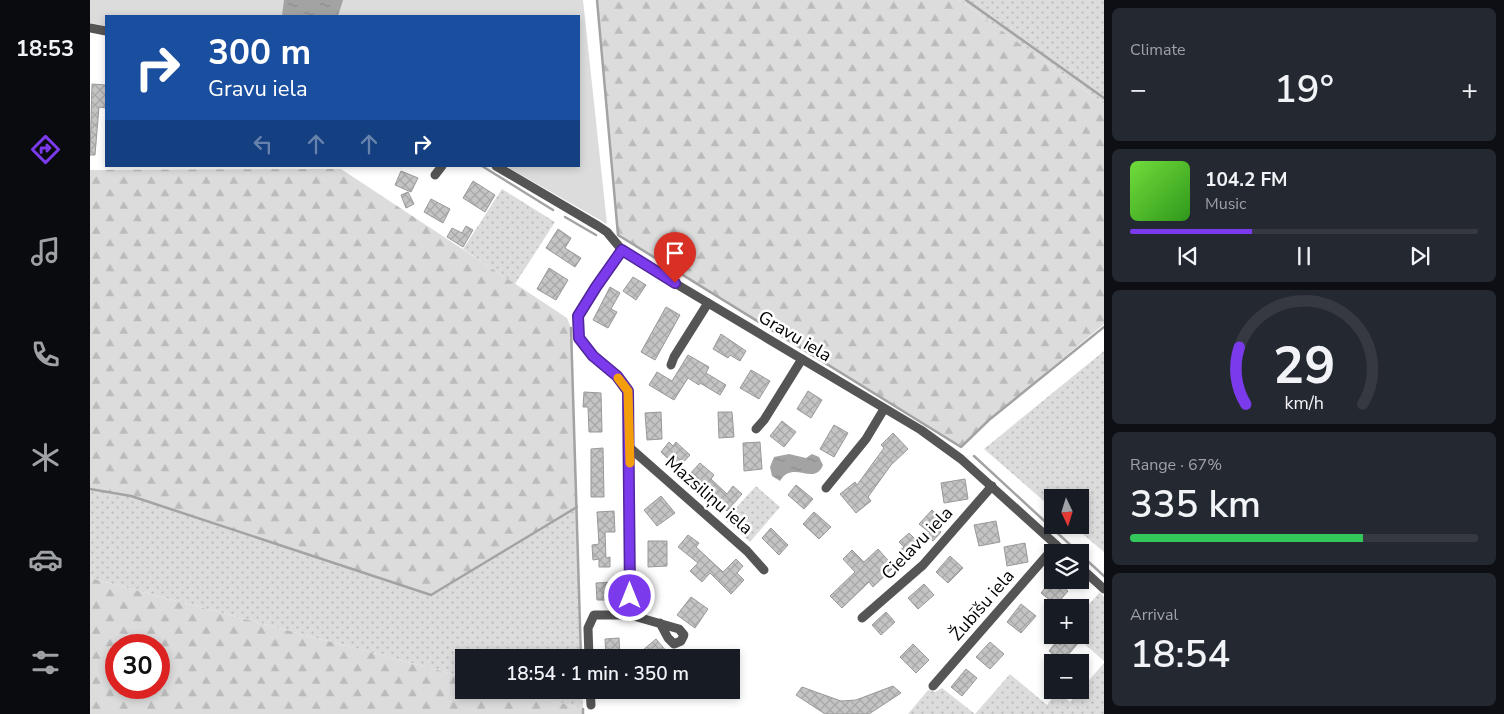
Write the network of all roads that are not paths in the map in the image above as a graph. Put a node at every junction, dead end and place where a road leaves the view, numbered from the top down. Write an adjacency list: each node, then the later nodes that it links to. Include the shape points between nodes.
1 (90, 28): 2 (street)
2 (105, 30)
3 (441, 167): 5 (street)
4 (498, 167): 6 (street, Gravu iela, via 607,232)
5 (435, 175)
6 (622, 250): 7 (street, Gravu iela); 12 (street, via 578,316 579,338 628,391)
7 (708, 303): 8 (street, Gravu iela); 9 (street)
8 (802, 359): 10 (street, Gravu iela); 11 (street)
9 (671, 365)
10 (884, 408): 13 (street, Gravu iela, via 962,458); 14 (street, via 866,439)
11 (756, 429)
12 (629, 447): 17 (street, Mazsiliņu iela, via 747,551); 20 (street)
13 (992, 486): 15 (street, Gravu iela); 21 (street, Cielavu iela, via 923,565)
14 (826, 488)
15 (1055, 544)
16 (1044, 559): 24 (street, Žubīšu iela)
17 (764, 570)
18 (1089, 575): 19 (street)
19 (1104, 589)
20 (630, 615): 22 (street); 23 (street, via 594,615 588,628)
21 (862, 618)
22 (660, 623)
23 (589, 649)
24 (933, 686)
25 (591, 699): 26 (street)
26 (591, 705)

